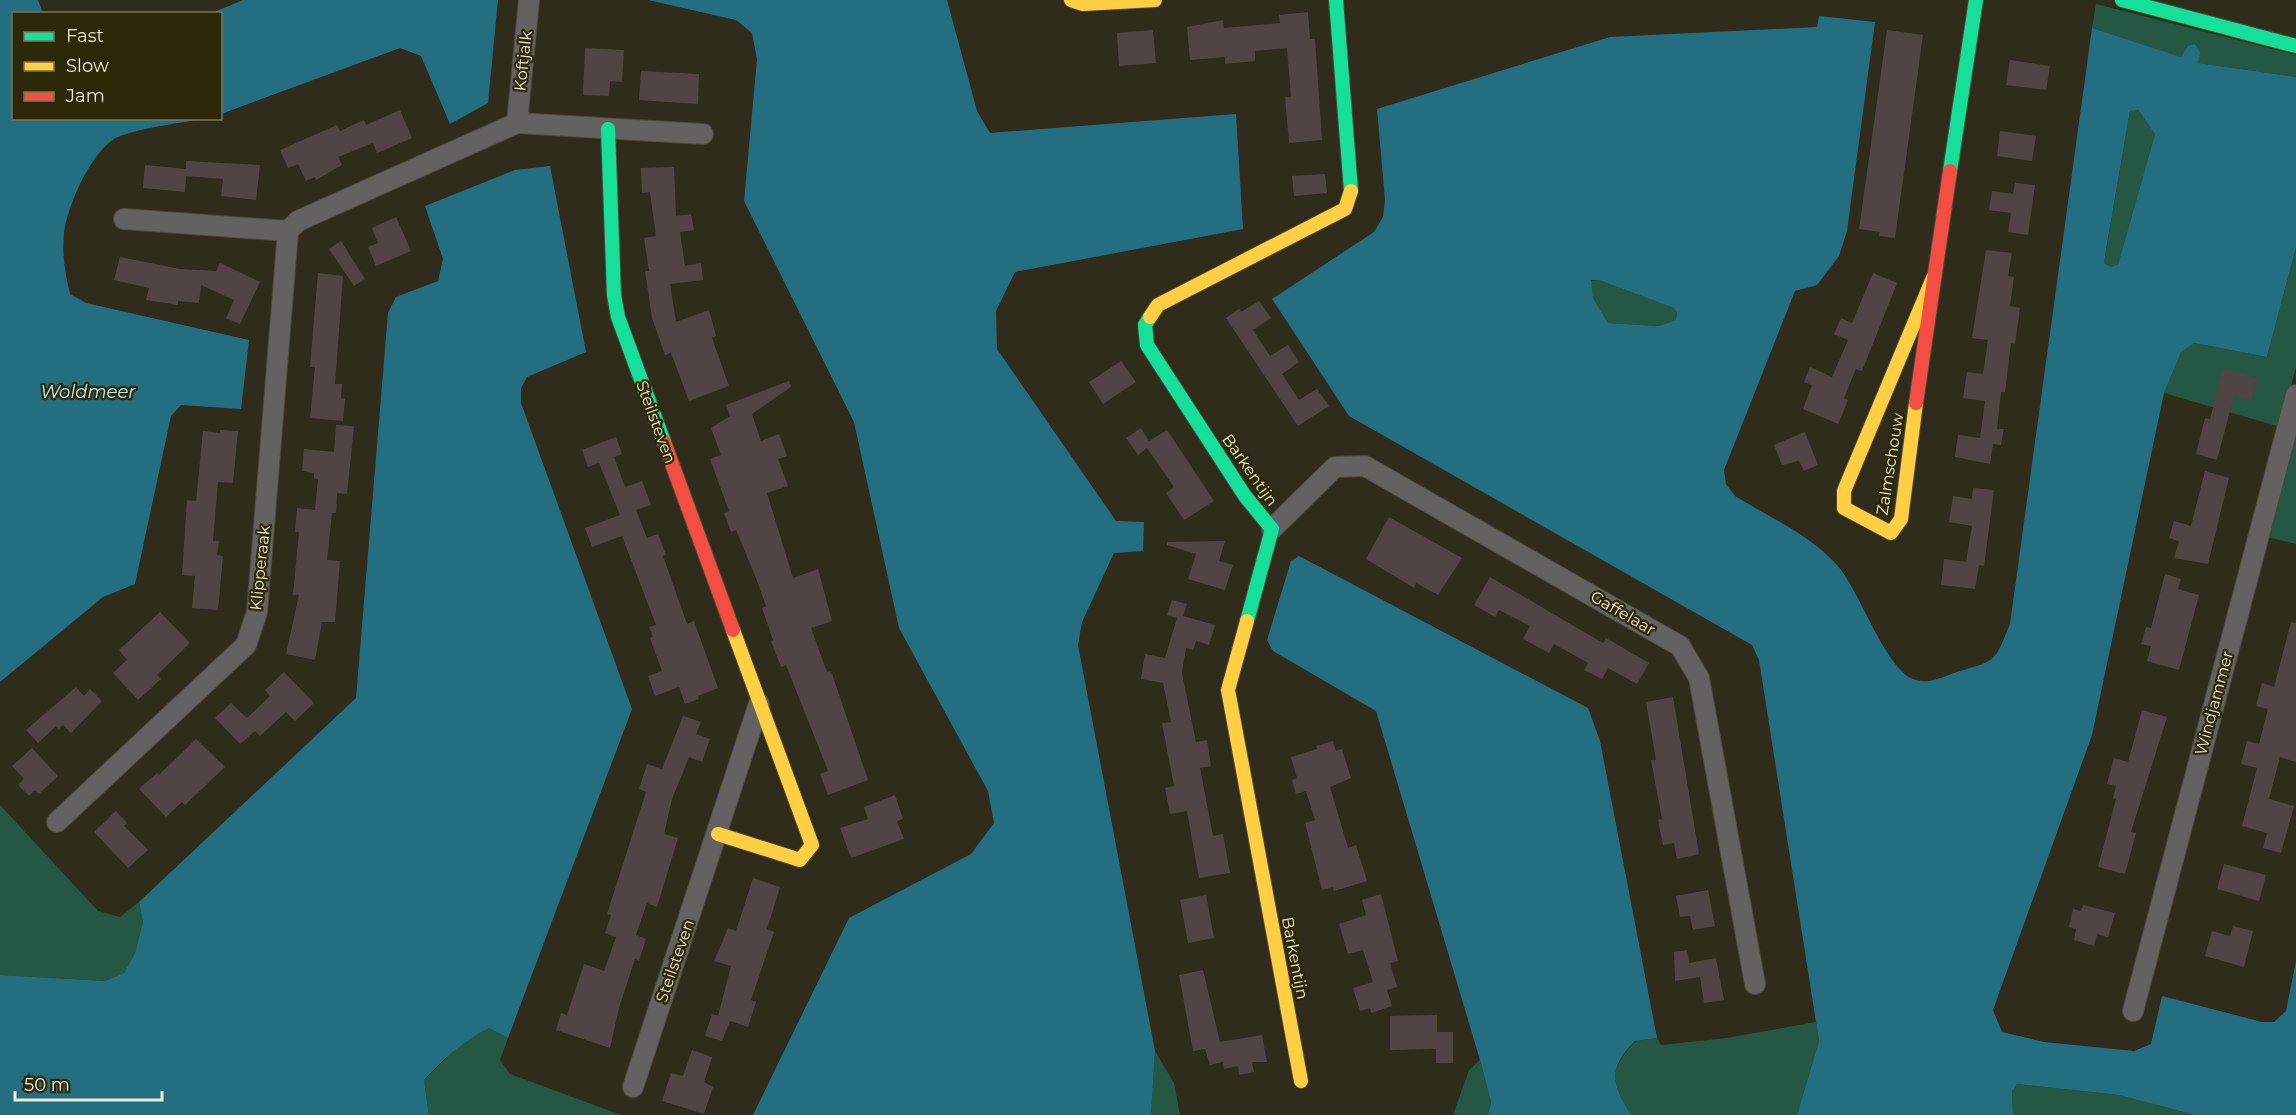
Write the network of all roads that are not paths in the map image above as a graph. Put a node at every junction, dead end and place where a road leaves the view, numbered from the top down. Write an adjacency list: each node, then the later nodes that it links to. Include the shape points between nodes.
1 (529, 0): 8 (street, Koftjalk)
2 (1155, 0): 6 (street)
3 (1336, 0): 15 (street, Barkentijn, via 1351,192 1345,209 1158,305 1145,326 1147,345 1245,496)
4 (1976, 0): 13 (street, Zalmschouw)
5 (2122, 0): 7 (street)
6 (1079, 1)
7 (2296, 46)
8 (517, 123): 9 (street); 12 (street, via 298,221)
9 (608, 129): 10 (street); 16 (street, Steilsteven, via 618,317)
10 (703, 134)
11 (124, 219): 12 (street)
12 (288, 231): 17 (street, Klipperaak, via 257,612 246,645)
13 (1933, 278): 13 (street, Zalmschouw, via 1902,519 1891,533 1844,508 1844,491)
14 (2296, 395): 20 (street, Windjammer)
15 (1272, 529): 19 (street, Gaffelaar, via 1335,466 1365,465 1680,646 1699,678); 21 (street, Barkentijn, via 1228,690)
16 (759, 704): 18 (street, Steilsteven); 18 (street, Steilsteven, via 812,845 800,860)
17 (57, 822)
18 (718, 834): 22 (street, Steilsteven)
19 (1755, 984)
20 (2133, 1011)
21 (1301, 1081)
22 (633, 1087)

